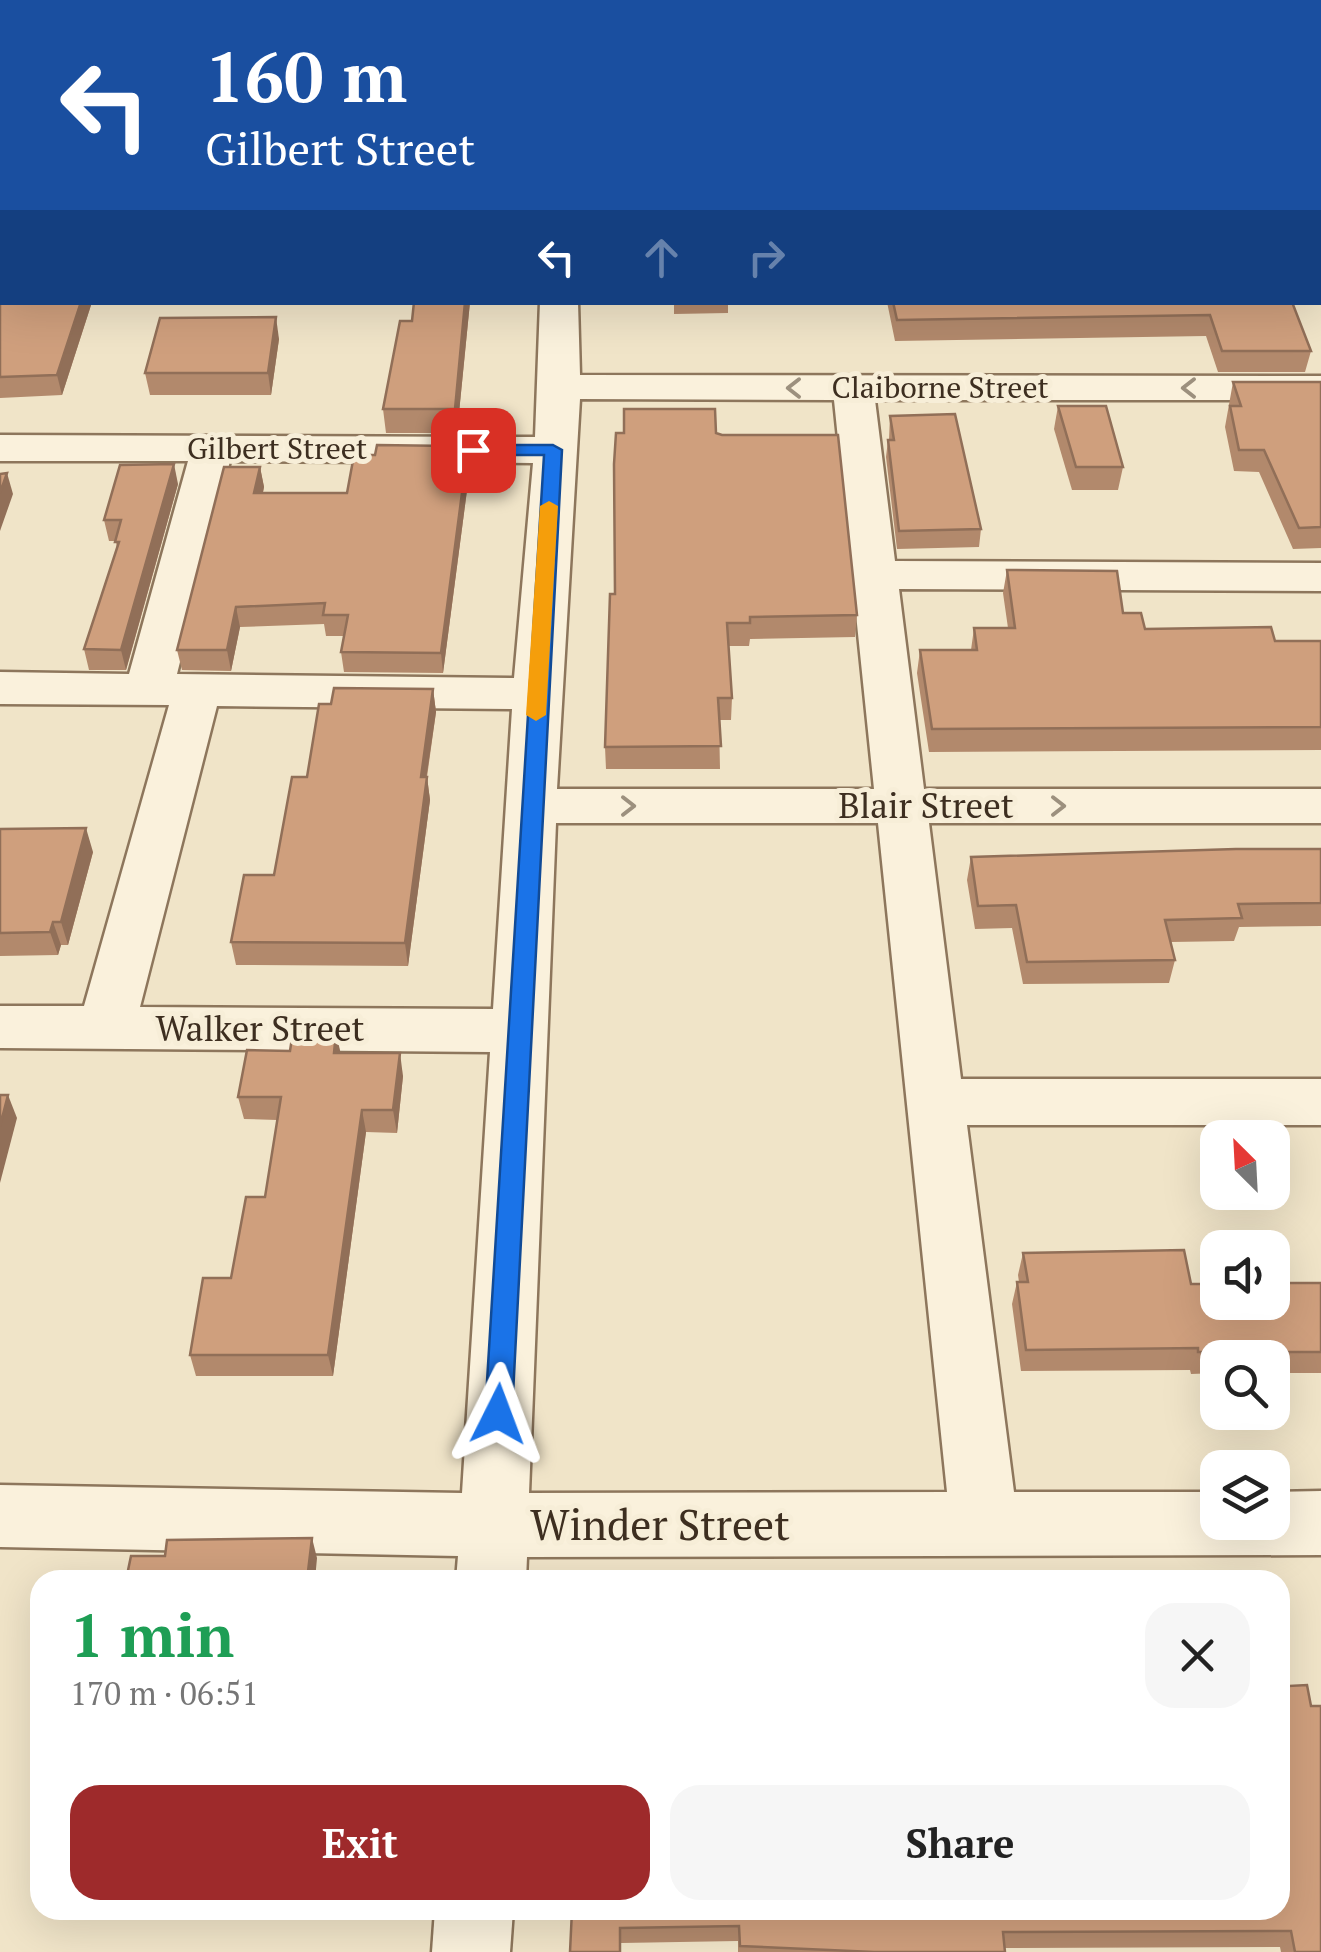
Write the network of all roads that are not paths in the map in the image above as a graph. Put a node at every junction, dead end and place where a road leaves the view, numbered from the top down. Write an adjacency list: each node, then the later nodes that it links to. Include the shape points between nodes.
1 (559, 305): 2 (street)
2 (560, 387): 3 (street, Claiborne Street, one-way to 2); 7 (street)
3 (854, 388): 4 (street, Claiborne Street, one-way to 3); 8 (street)
4 (1321, 388)
5 (0, 448): 6 (street, Gilbert Street)
6 (212, 449): 7 (street, Gilbert Street); 11 (street)
7 (553, 450): 12 (street)
8 (875, 574): 9 (street); 14 (street)
9 (1321, 577)
10 (0, 688): 11 (street)
11 (173, 690): 12 (street); 17 (street)
12 (537, 694): 13 (street)
13 (531, 806): 14 (street, Blair Street, one-way to 14); 18 (street)
14 (902, 806): 15 (street, Blair Street, one-way to 15); 19 (street)
15 (1321, 806)
16 (0, 1028): 17 (street, Walker Street)
17 (106, 1028): 18 (street, Walker Street)
18 (519, 1030): 24 (street)
19 (936, 1102): 20 (street); 23 (street)
20 (1321, 1102)
21 (0, 1516): 24 (street, Winder Street)
22 (1321, 1523): 23 (street, Winder Street)
23 (984, 1524): 24 (street, Winder Street)
24 (492, 1553)
25 (474, 1920): 26 (street)
26 (472, 1952)

